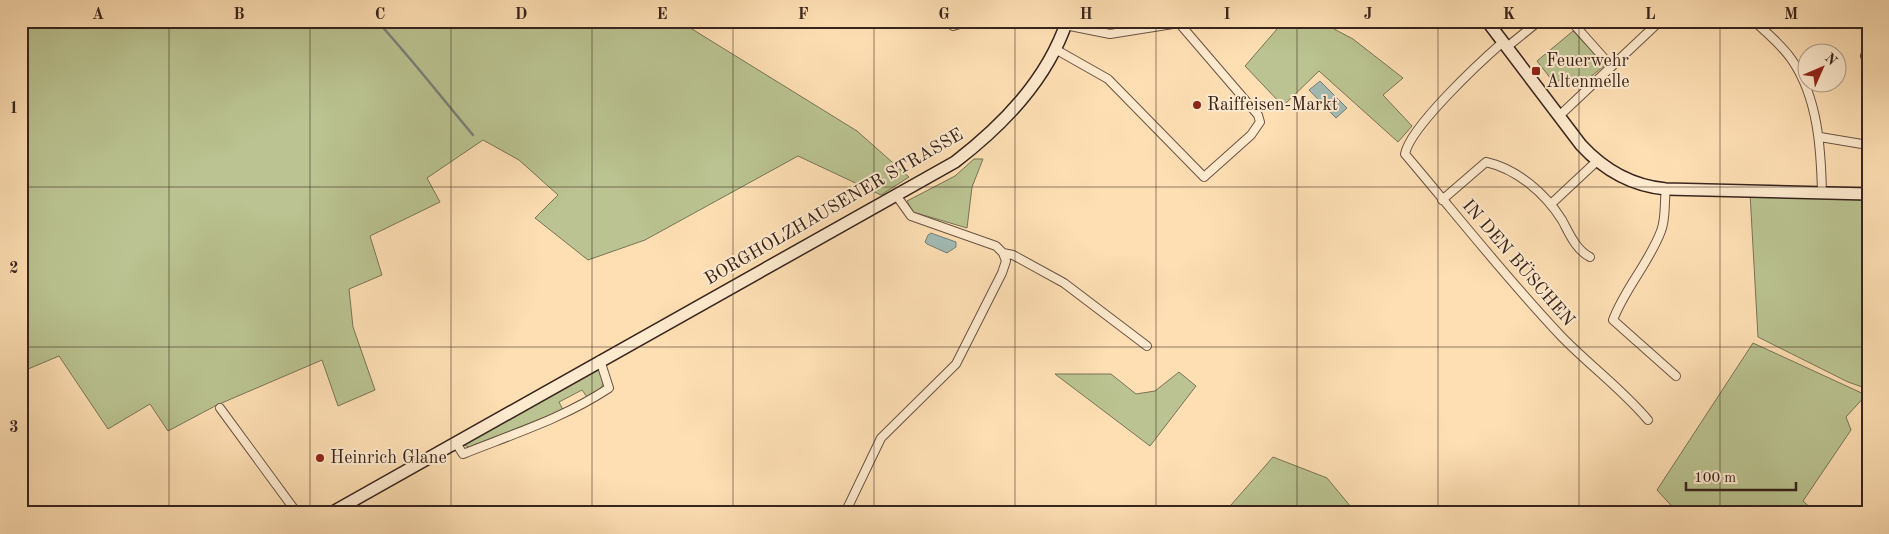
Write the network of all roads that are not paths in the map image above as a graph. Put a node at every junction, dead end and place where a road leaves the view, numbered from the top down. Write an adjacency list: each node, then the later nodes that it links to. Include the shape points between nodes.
1 (946, 21): 2 (street, via 953,26)
2 (971, 21)
3 (1045, 21): 9 (street)
4 (1487, 21): 10 (main road)
5 (1539, 21): 10 (street)
6 (1571, 21): 14 (street)
7 (1660, 21): 14 (street)
8 (1754, 21): 16 (street, via 1784,50 1798,70)
9 (1066, 23): 12 (main road, BORGHOLZHAUSENER STRASSE); 12 (street, via 1110,34 1179,23 1258,115 1260,122 1204,177 1108,79)
10 (1505, 45): 15 (main road); 23 (street, via 1462,82 1407,144 1405,154)
11 (1868, 48): 13 (street, via 1865,56)
12 (1055, 49): 21 (main road, BORGHOLZHAUSENER STRASSE, via 1020,104 992,133 955,162)
13 (1868, 63)
14 (1611, 66): 15 (street)
15 (1559, 116): 18 (main road)
16 (1820, 137): 17 (street); 20 (street)
17 (1868, 145)
18 (1597, 161): 19 (main road, via 1624,179 1650,188); 24 (street)
19 (1666, 189): 20 (main road); 29 (street, via 1662,230 1621,300 1613,320)
20 (1822, 193): 22 (main road)
21 (896, 194): 25 (street, via 911,216 989,242); 28 (main road, BORGHOLZHAUSENER STRASSE)
22 (1868, 194)
23 (1442, 200): 24 (street, IN DEN BÜSCHEN, via 1486,162 1518,176); 31 (street, IN DEN BÜSCHEN, via 1561,336)
24 (1551, 204): 26 (street, IN DEN BÜSCHEN, via 1575,243)
25 (1004, 253): 27 (street, via 1064,283); 35 (street, via 1006,261 1002,273 965,350 956,364 881,438)
26 (1590, 257)
27 (1147, 346)
28 (600, 360): 32 (main road, BORGHOLZHAUSENER STRASSE); 32 (street, via 609,388 596,397 560,416 463,454)
29 (1676, 376)
30 (220, 408): 33 (street)
31 (1648, 420)
32 (456, 442): 34 (main road, BORGHOLZHAUSENER STRASSE)
33 (297, 513)
34 (331, 513)
35 (845, 513)

